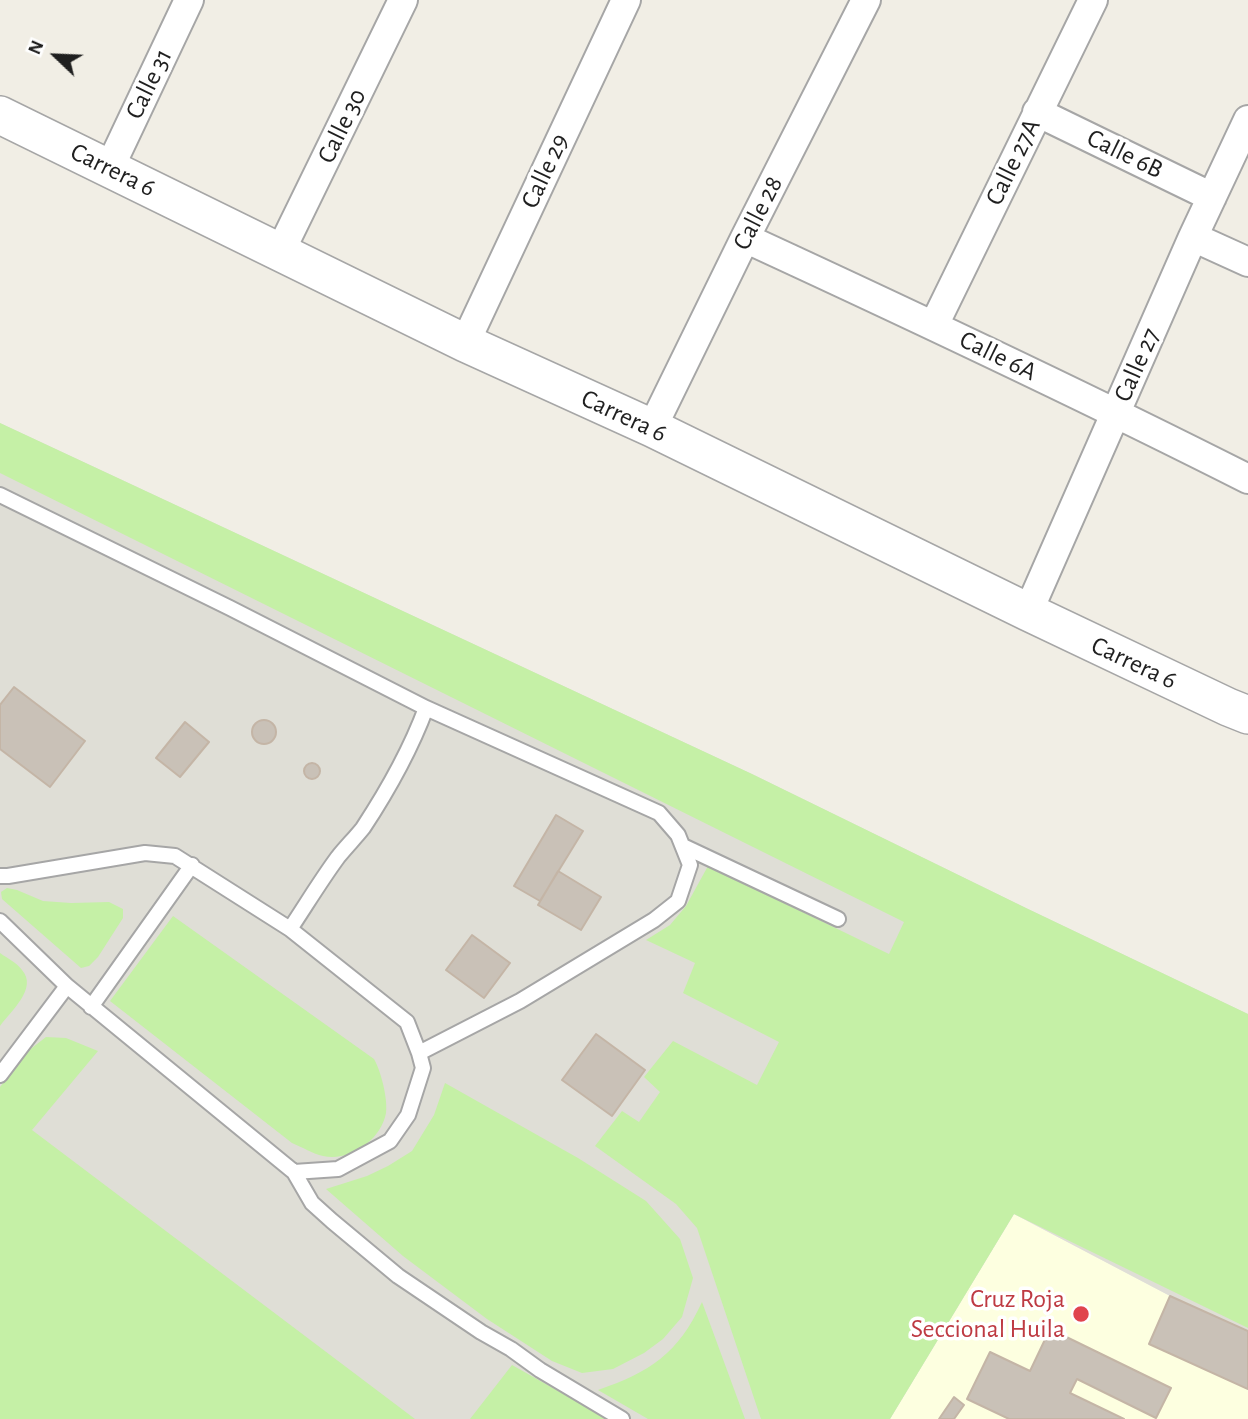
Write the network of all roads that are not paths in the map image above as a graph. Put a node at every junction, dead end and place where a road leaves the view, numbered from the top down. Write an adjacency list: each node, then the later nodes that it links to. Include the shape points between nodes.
1 (189, 0): 9 (street, Calle 31)
2 (403, 0): 13 (street, Calle 30)
3 (626, 0): 16 (street, Calle 29)
4 (866, 0): 12 (street, Calle 28)
5 (1093, 0): 6 (street, Calle 27A)
6 (1037, 112): 10 (street, Calle 6B); 15 (street, Calle 27A)
7 (0, 115): 9 (street, Carrera 6)
8 (1248, 120): 10 (street, Calle 27)
9 (109, 169): 13 (street, Carrera 6)
10 (1212, 197): 11 (street, Calle 27)
11 (1193, 237): 14 (street); 17 (street, Calle 27)
12 (745, 238): 15 (street, Calle 6A); 18 (street, Calle 28)
13 (280, 252): 16 (street, Carrera 6)
14 (1248, 262)
15 (934, 325): 17 (street, Calle 6A)
16 (465, 343): 18 (street, Carrera 6)
17 (1116, 412): 19 (street, Calle 6A); 21 (street, Calle 27)
18 (652, 428): 21 (street, Carrera 6)
19 (1248, 479)
20 (0, 495): 22 (lane)
21 (1028, 612): 23 (street, Carrera 6)
22 (426, 708): 24 (lane, via 659,813); 29 (lane, via 386,792)
23 (1248, 715)
24 (683, 846): 27 (lane); 32 (lane, via 690,865 678,901 654,920 520,1001)
25 (192, 865): 26 (lane, via 175,856 145,853); 29 (lane); 31 (lane)
26 (0, 876)
27 (838, 919)
28 (0, 921): 30 (lane)
29 (290, 929): 32 (lane, via 407,1022)
30 (67, 986): 31 (lane); 33 (lane)
31 (91, 1007): 34 (lane)
32 (419, 1053): 34 (lane, via 423,1068 408,1115 390,1141 338,1169)
33 (0, 1075)
34 (294, 1172): 35 (lane, via 313,1203 398,1276)
35 (622, 1419)

